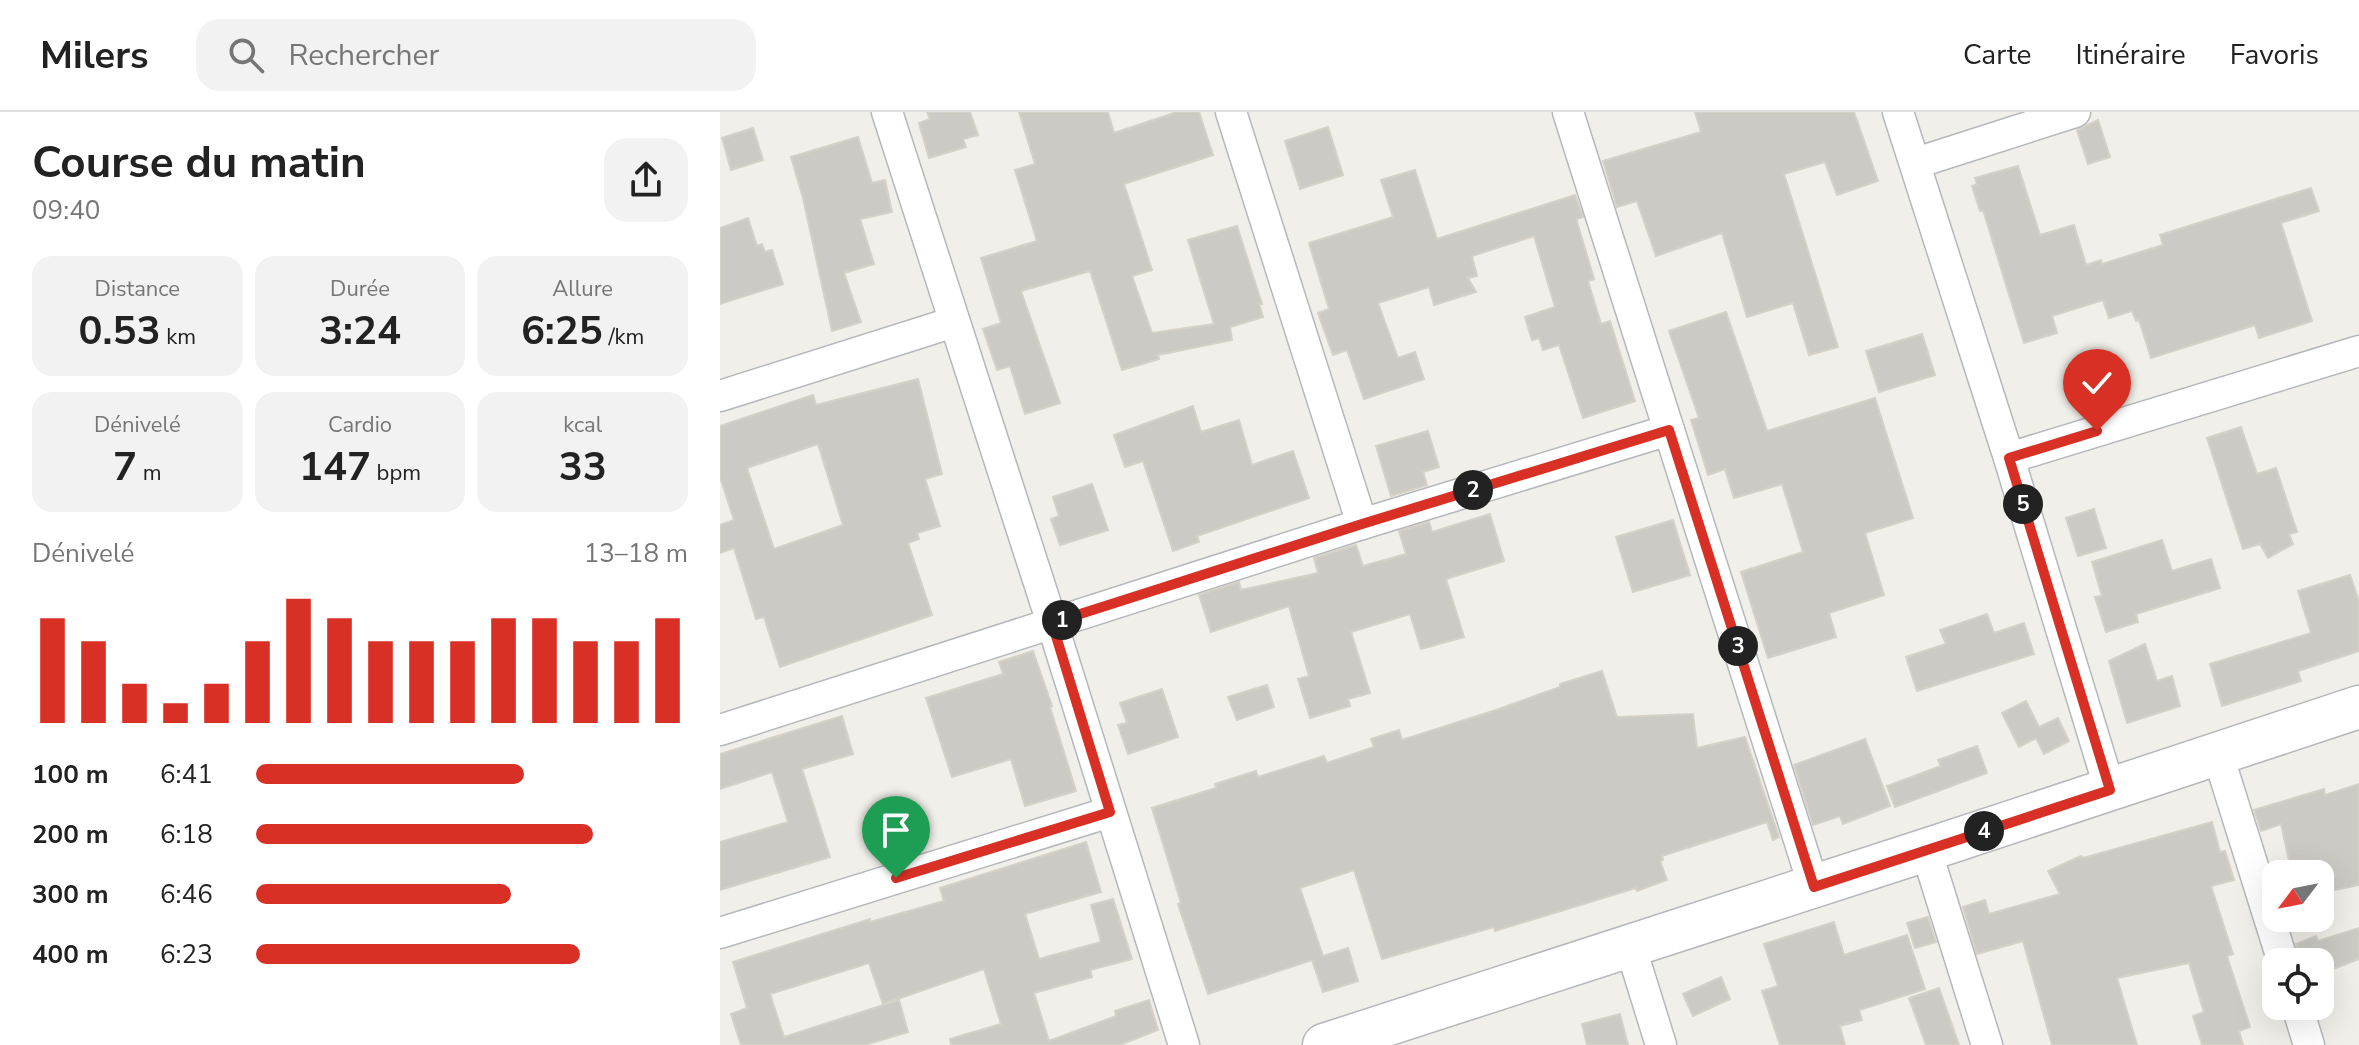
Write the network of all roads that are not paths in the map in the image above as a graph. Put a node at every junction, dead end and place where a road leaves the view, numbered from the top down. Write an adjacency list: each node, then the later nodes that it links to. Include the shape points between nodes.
1 (887, 112): 7 (street)
2 (1231, 112): 12 (street)
3 (1568, 112): 10 (street)
4 (1898, 112): 6 (street)
5 (2075, 112): 6 (street)
6 (1916, 163): 11 (street)
7 (954, 322): 9 (street); 13 (street)
8 (2359, 351): 11 (street)
9 (720, 396)
10 (1669, 430): 12 (street); 20 (street)
11 (2009, 458): 17 (street)
12 (1362, 524): 13 (street)
13 (1052, 623): 15 (street); 18 (street)
14 (2359, 707): 16 (street)
15 (720, 730)
16 (2218, 755): 17 (street); 23 (street)
17 (2110, 790): 19 (street)
18 (1110, 812): 21 (street); 26 (street)
19 (1926, 850): 20 (street); 28 (street)
20 (1814, 887): 22 (street)
21 (720, 933)
22 (1630, 945): 25 (street); 27 (street)
23 (2279, 948)
24 (2301, 1020): 29 (street)
25 (1328, 1044)
26 (1184, 1045)
27 (1661, 1045)
28 (1987, 1045)
29 (2309, 1045)

